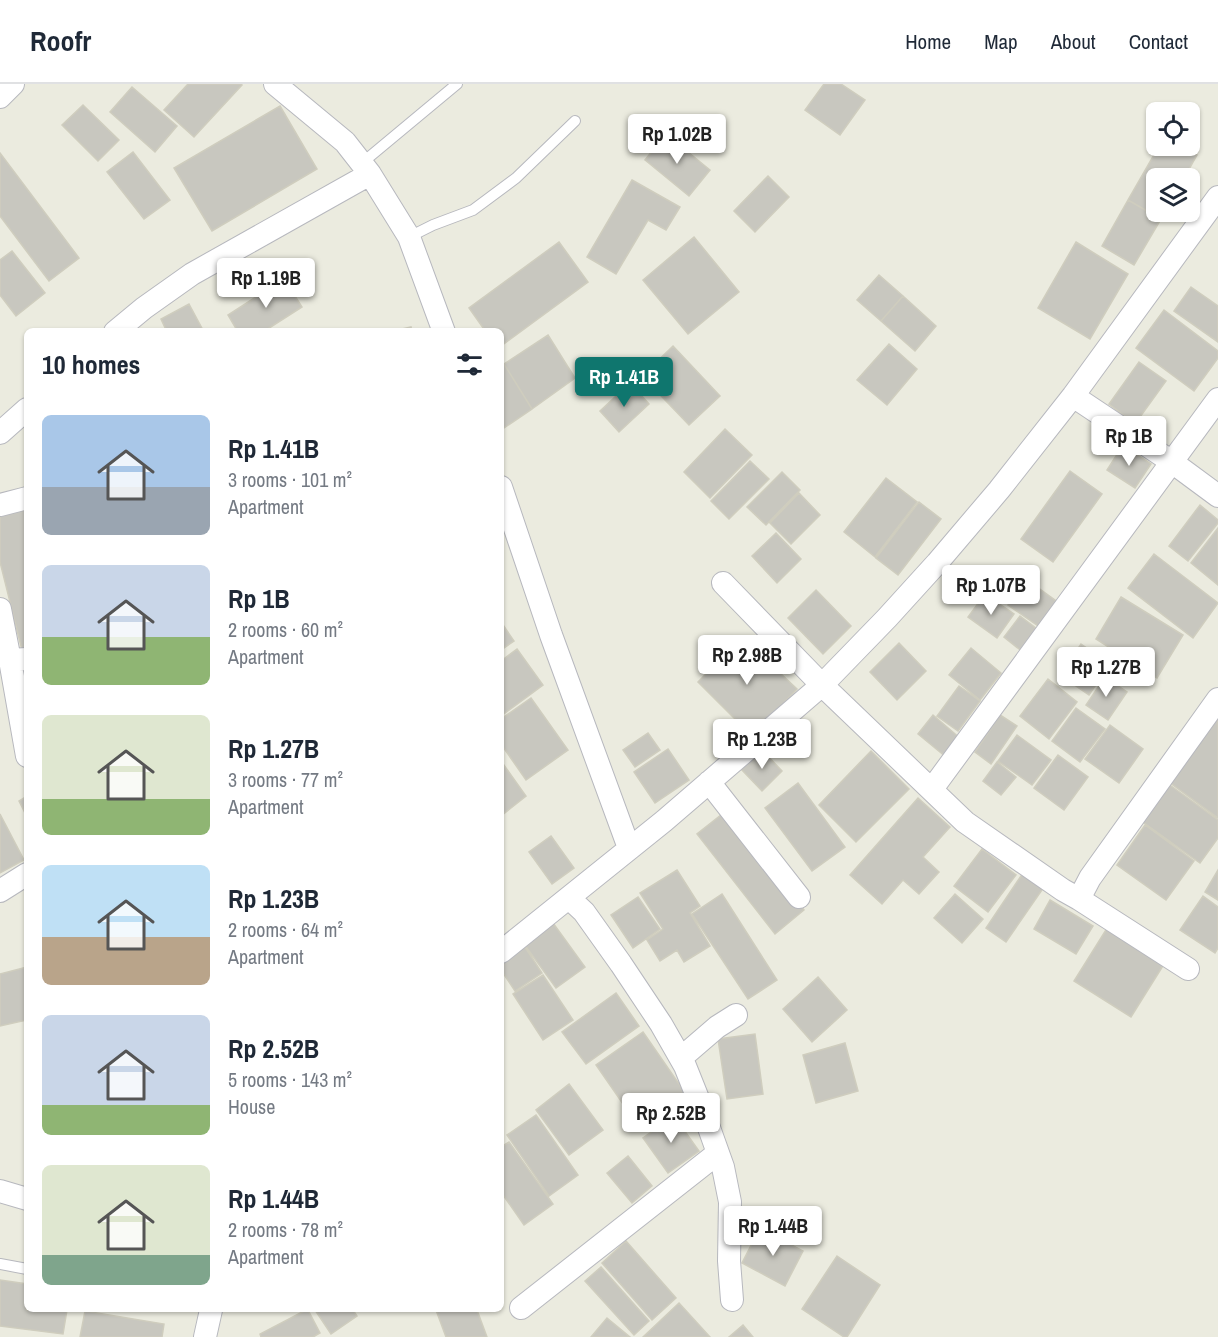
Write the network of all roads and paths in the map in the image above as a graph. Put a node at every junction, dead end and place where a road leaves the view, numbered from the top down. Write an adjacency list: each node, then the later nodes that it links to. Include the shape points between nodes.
1 (14, 84): 4 (street)
2 (275, 84): 6 (street, via 345,142)
3 (457, 84): 6 (lane)
4 (0, 97)
5 (575, 122): 8 (lane, via 516,178 473,210)
6 (366, 168): 8 (street); 9 (street, via 192,274)
7 (1218, 197): 11 (street)
8 (409, 237): 10 (street)
9 (120, 328)
10 (443, 328)
11 (1073, 396): 15 (street); 24 (street, via 938,563)
12 (1218, 399): 15 (street)
13 (24, 412): 14 (street)
14 (0, 433)
15 (1172, 462): 16 (street); 28 (street)
16 (1218, 496)
17 (24, 499): 19 (street)
18 (504, 504): 20 (street)
19 (0, 505)
20 (507, 520): 29 (street)
21 (723, 583): 24 (street)
22 (0, 609): 23 (street)
23 (18, 659): 26 (street)
24 (822, 685): 27 (street); 28 (street)
25 (1218, 699): 34 (street)
26 (24, 724)
27 (709, 782): 29 (street); 32 (street)
28 (932, 789): 34 (street, via 965,822)
29 (629, 848): 33 (street)
30 (24, 876): 31 (street)
31 (0, 891)
32 (799, 897)
33 (569, 898): 35 (street); 38 (street, via 584,912 621,964)
34 (1079, 899): 36 (street)
35 (504, 942)
36 (1188, 969)
37 (736, 1015): 38 (street)
38 (681, 1058): 39 (street)
39 (718, 1153): 44 (street, via 730,1202); 45 (street)
40 (0, 1191): 41 (street)
41 (24, 1198)
42 (0, 1264): 43 (lane)
43 (24, 1268)
44 (732, 1300)
45 (521, 1308)
46 (211, 1312): 47 (street)
47 (205, 1337)

